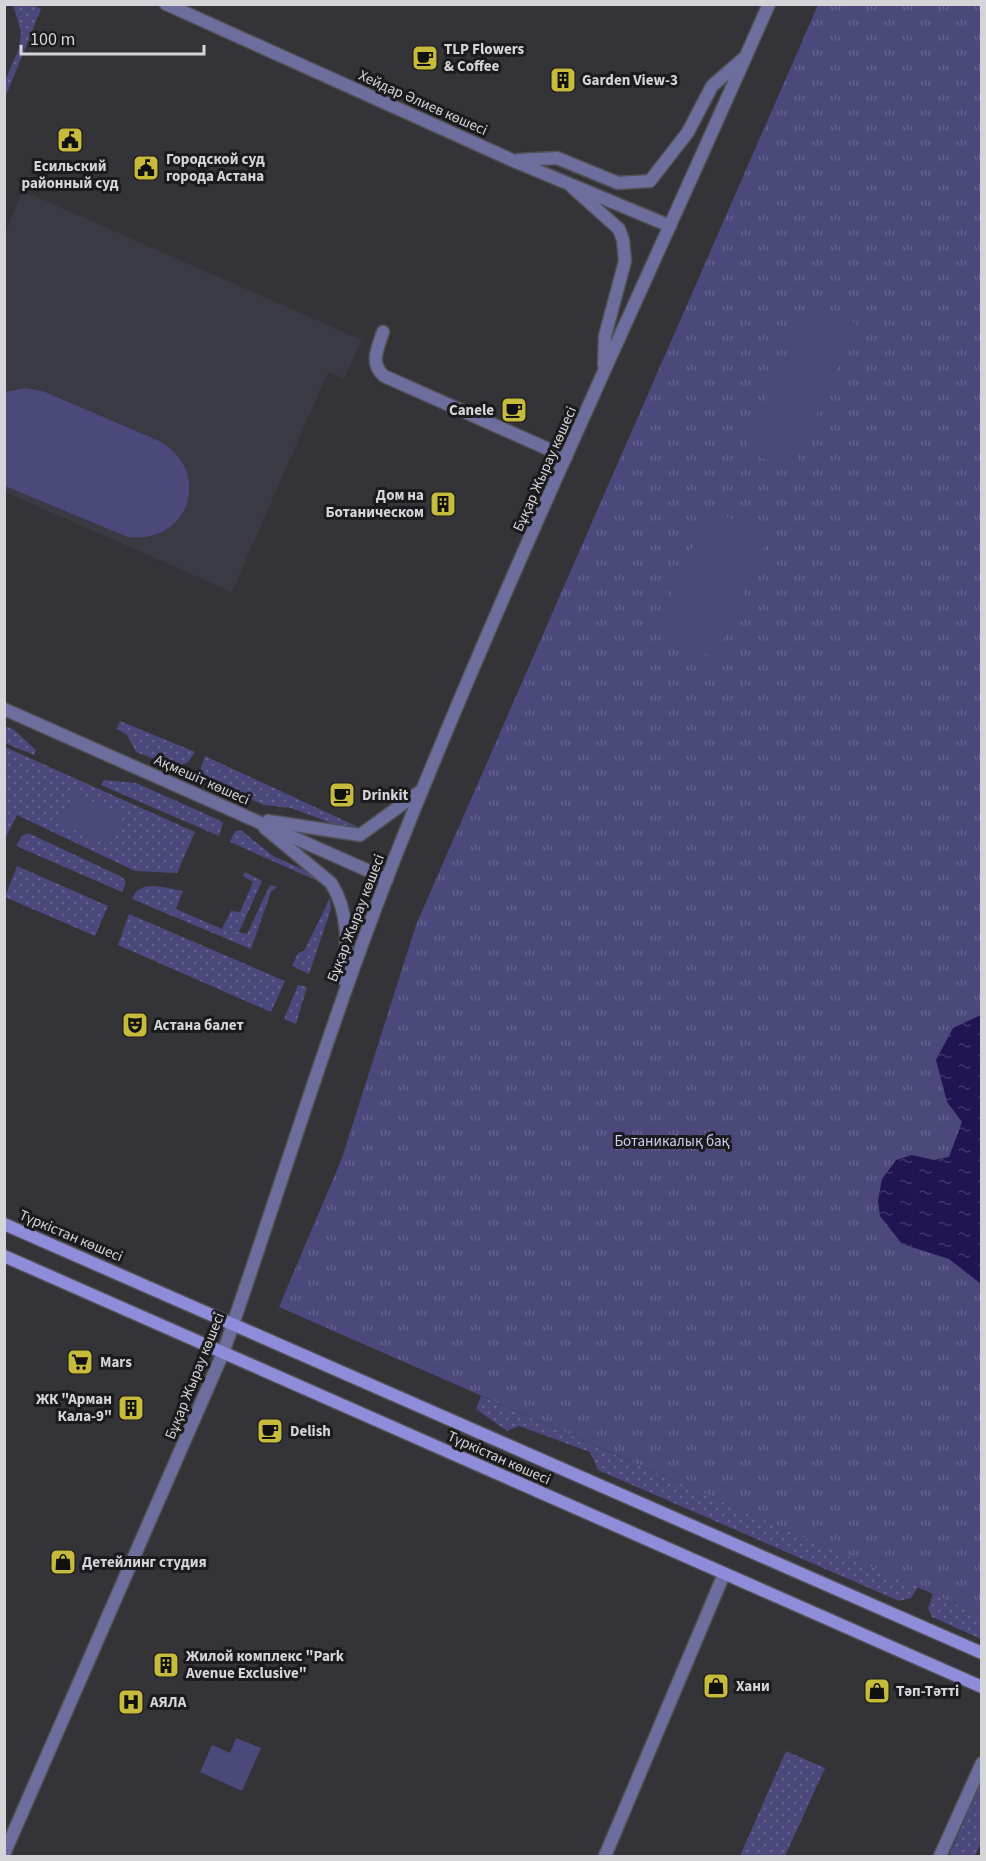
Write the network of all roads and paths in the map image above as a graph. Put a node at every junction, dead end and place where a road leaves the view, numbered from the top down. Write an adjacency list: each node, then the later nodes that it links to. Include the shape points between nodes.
1 (166, 4): 4 (street, Хейдар Әлиев көшесі)
2 (769, 4): 3 (street, Бұқар Жырау көшесі)
3 (745, 57): 4 (street, via 712,86 688,132 650,182 618,183 557,158); 6 (street, Бұқар Жырау көшесі)
4 (514, 160): 5 (street, Хейдар Әлиев көшесі)
5 (568, 183): 6 (street, Хейдар Әлиев көшесі); 8 (street, via 619,229 623,240 625,261 605,336)
6 (670, 226): 8 (street, Бұқар Жырау көшесі)
7 (383, 332): 9 (street, via 374,359 384,376)
8 (604, 372): 9 (street, Бұқар Жырау көшесі)
9 (566, 458): 11 (street, Бұқар Жырау көшесі)
10 (4, 709): 12 (street, Ақмешіт көшесі)
11 (422, 790): 12 (street, via 360,835); 13 (street, Бұқар Жырау көшесі)
12 (255, 820): 13 (street, Ақмешіт көшесі); 14 (street, via 337,892 348,940)
13 (387, 879): 14 (street, Бұқар Жырау көшесі)
14 (343, 995): 17 (street, Бұқар Жырау көшесі)
15 (4, 1224): 17 (main road, Түркістан көшесі)
16 (4, 1256): 18 (main road, Түркістан көшесі)
17 (233, 1324): 18 (street, Бұқар Жырау көшесі); 20 (main road, Түркістан көшесі)
18 (223, 1353): 19 (main road, Түркістан көшесі); 23 (street, Бұқар Жырау көшесі)
19 (723, 1574): 21 (main road, Түркістан көшесі); 24 (street)
20 (981, 1653)
21 (981, 1687)
22 (981, 1763): 25 (street)
23 (4, 1854)
24 (605, 1857)
25 (940, 1857)

